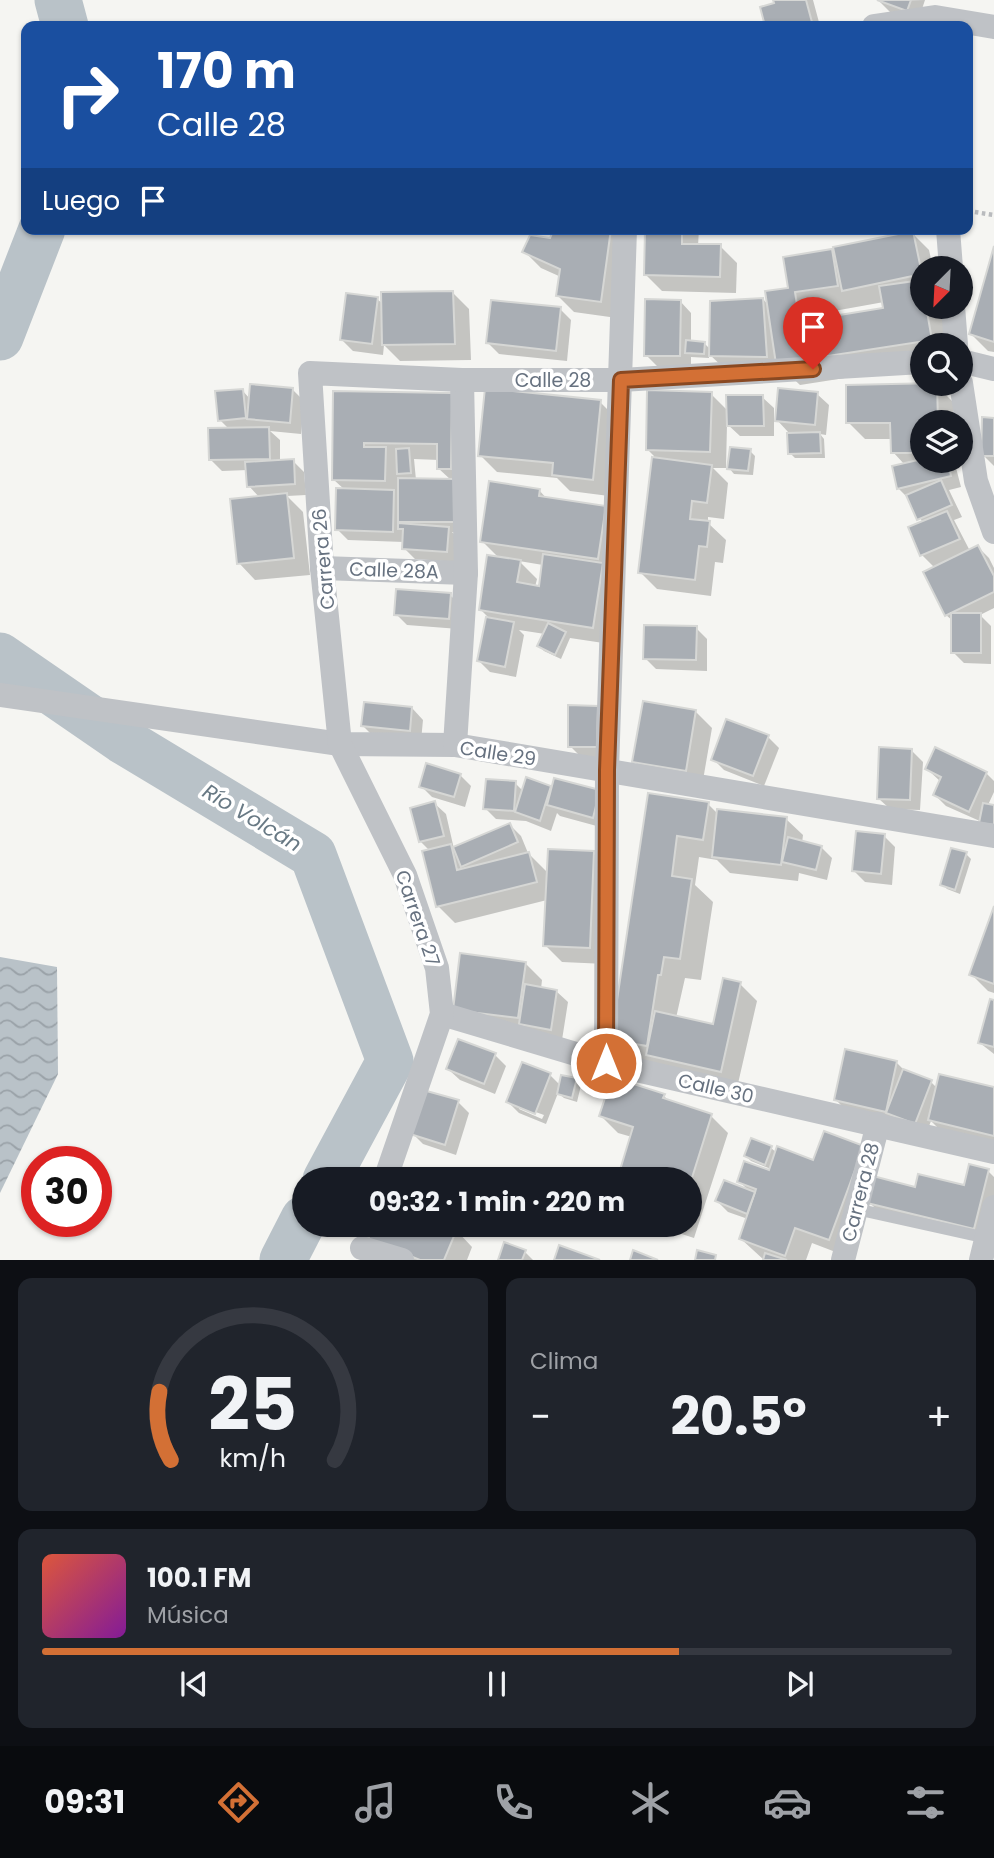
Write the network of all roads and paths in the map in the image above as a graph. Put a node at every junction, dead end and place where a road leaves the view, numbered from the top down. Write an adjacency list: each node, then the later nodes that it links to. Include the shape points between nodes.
1 (935, 14): 2 (street); 3 (street)
2 (899, 21)
3 (967, 21)
4 (973, 22): 5 (street)
5 (994, 27)
6 (973, 212): 7 (path)
7 (994, 215)
8 (625, 235): 16 (street)
9 (948, 235): 10 (street)
10 (950, 256)
11 (910, 363): 16 (street, Calle 28)
12 (973, 364): 13 (street)
13 (994, 369)
14 (310, 373): 15 (street, Calle 28); 19 (street, Carrera 26)
15 (462, 380): 16 (street, Calle 28); 20 (street)
16 (621, 380): 24 (street)
17 (963, 396): 18 (street, via 976,481)
18 (994, 532)
19 (322, 568): 20 (street, Calle 28A); 22 (street, Carrera 26)
20 (466, 573): 23 (street)
21 (4, 695): 22 (street, Calle 29)
22 (340, 744): 23 (street, Calle 29); 26 (street, Carrera 27, via 405,875 437,968)
23 (455, 745): 24 (street, Calle 29)
24 (607, 770): 25 (street, Calle 29); 27 (street)
25 (994, 836)
26 (442, 1014): 27 (street, Calle 30); 30 (street, Carrera 27)
27 (606, 1063): 28 (street, Calle 30)
28 (878, 1124): 29 (street, Calle 30); 32 (street, Carrera 28)
29 (994, 1152)
30 (389, 1167)
31 (994, 1208): 34 (street)
32 (856, 1209): 34 (lane); 36 (street, Carrera 28)
33 (363, 1244): 35 (street)
34 (984, 1249)
35 (402, 1259)
36 (843, 1259)

